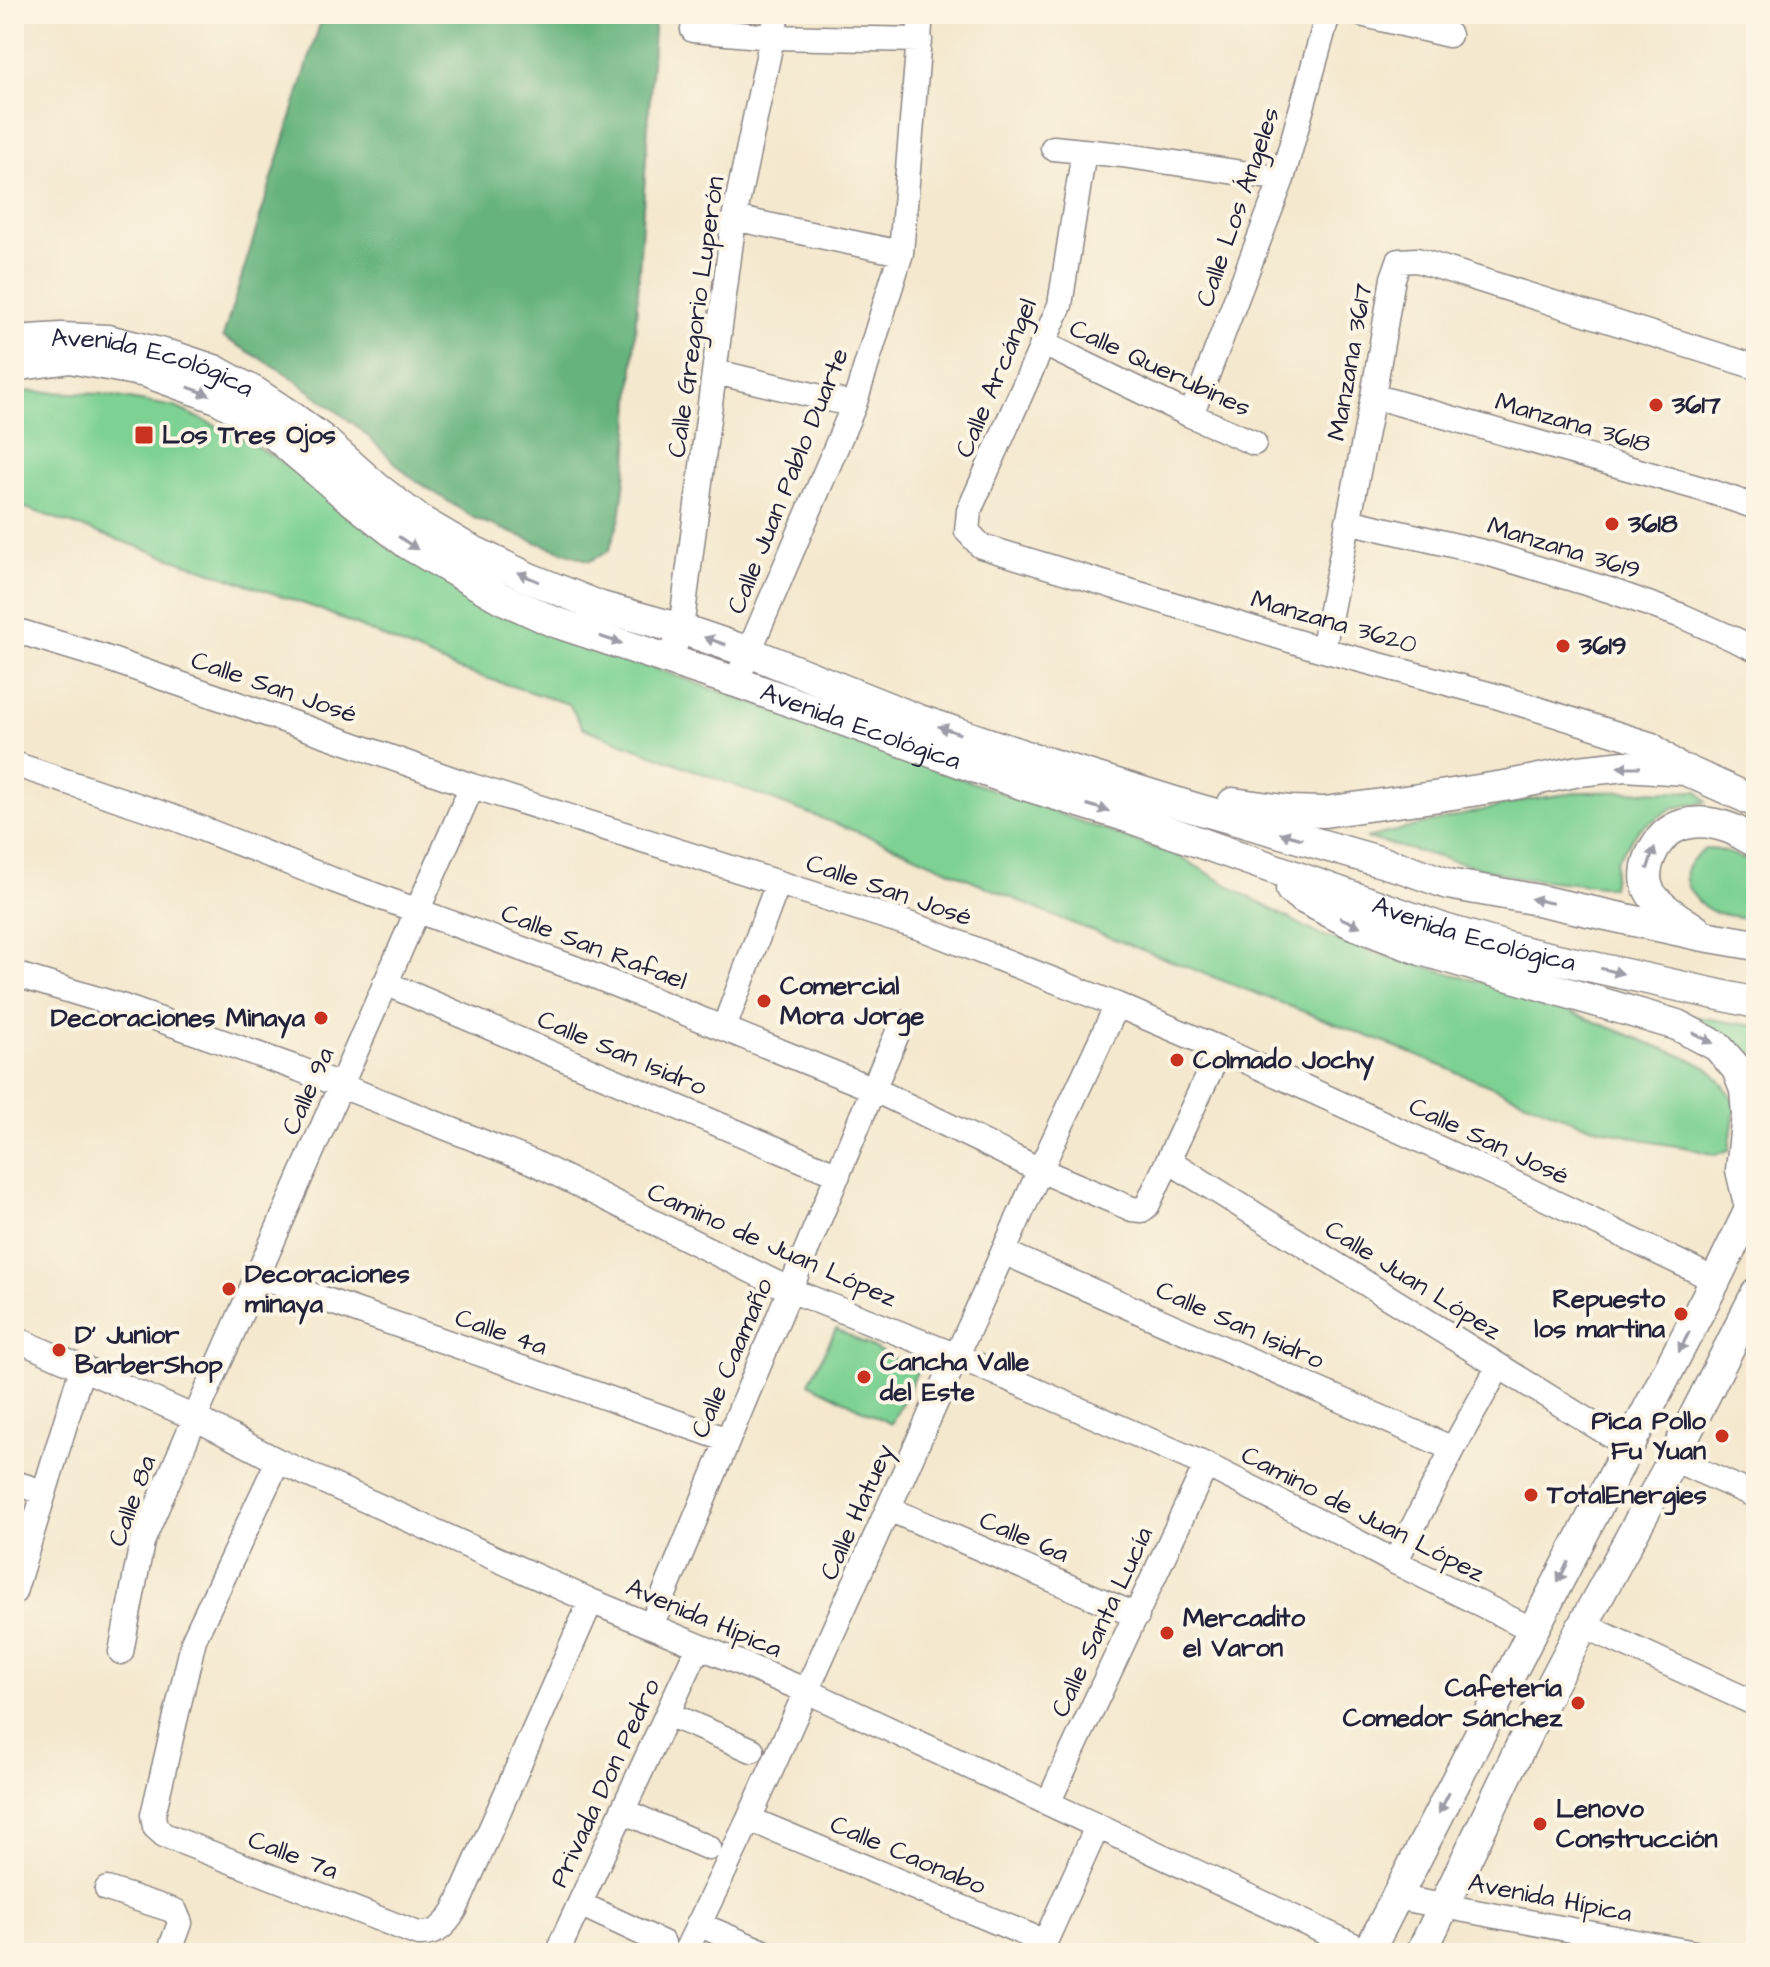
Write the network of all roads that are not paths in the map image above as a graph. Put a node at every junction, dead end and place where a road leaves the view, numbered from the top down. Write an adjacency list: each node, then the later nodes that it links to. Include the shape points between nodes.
1 (921, 14): 7 (street, Calle Juan Pablo Duarte)
2 (1328, 14): 10 (street, Calle Los Ángeles)
3 (1361, 14): 6 (street)
4 (775, 25): 5 (street); 7 (street); 11 (street, Calle Gregorio Luperón)
5 (693, 30)
6 (1449, 35)
7 (920, 40): 12 (street, Calle Juan Pablo Duarte)
8 (1053, 148): 9 (street)
9 (1084, 151): 10 (street); 14 (street, Calle Arcángel, via 1060,305)
10 (1282, 179): 20 (street, Calle Los Ángeles)
11 (734, 218): 12 (street); 17 (street, Calle Gregorio Luperón)
12 (901, 253): 19 (street, Calle Juan Pablo Duarte)
13 (14, 341): 25 (main road, Avenida Ecológica, one-way to 13, via 601,607 465,547 419,520 292,417 214,370 108,340)
14 (1042, 343): 20 (street, Calle Querubines); 24 (street, Calle Arcángel, via 969,511)
15 (14, 366): 30 (main road, Avenida Ecológica, one-way to 30, via 70,358 146,372 217,398 262,424 408,544 461,575 552,621)
16 (1756, 367): 18 (street, Manzana 3617, via 1417,260 1399,261)
17 (716, 372): 19 (street); 25 (street, Calle Gregorio Luperón)
18 (1373, 396): 22 (street, Manzana 3618); 23 (street, Manzana 3617)
19 (854, 405): 29 (street, Calle Juan Pablo Duarte)
20 (1190, 415): 21 (street, Calle Querubines)
21 (1254, 443)
22 (1756, 507)
23 (1348, 521): 27 (street, Manzana 3619, via 1487,553 1609,590); 28 (street, Manzana 3617)
24 (967, 531): 28 (street, Manzana 3620, via 981,546)
25 (681, 629): 29 (main road, Avenida Ecológica, one-way to 25); 30 (street, Calle Gregorio Luperón)
26 (14, 630): 34 (street, Calle San José)
27 (1756, 649)
28 (1323, 650): 33 (street, Manzana 3620, via 1652,745)
29 (749, 652): 31 (street, Calle Juan Pablo Duarte); 36 (main road, Avenida Ecológica, one-way to 29, via 919,720)
30 (670, 660): 31 (main road, Avenida Ecológica)
31 (736, 682): 38 (main road, Avenida Ecológica, one-way to 38)
32 (14, 764): 40 (street, Calle San Rafael, via 172,817)
33 (1685, 770): 35 (main road); 36 (main road, one-way to 36, via 1594,769 1324,812 1232,803)
34 (472, 786): 39 (street, Calle San José); 40 (street, Calle 9a)
35 (1756, 802)
36 (1191, 807): 41 (main road, Avenida Ecológica, one-way to 36, via 1448,884)
37 (1756, 842): 41 (main road, one-way to 37, via 1648,890 1646,866 1657,841 1677,826 1698,822 1729,828)
38 (1262, 866): 45 (main road, Avenida Ecológica, one-way to 45, via 1521,951); 55 (main road, one-way to 55, via 1301,897 1351,923 1421,950 1677,1025 1717,1046 1737,1069 1745,1090 1741,1170)
39 (778, 883): 46 (street, Calle San José, via 921,928); 48 (street)
40 (417, 911): 44 (street, Calle 9a); 48 (street, Calle San Rafael)
41 (1704, 936): 42 (main road, Avenida Ecológica)
42 (1756, 945)
43 (14, 974): 50 (street, Camino de Juan López, via 124,1007)
44 (385, 983): 50 (street, Calle 9a); 54 (street, Calle San Isidro)
45 (1756, 1003)
46 (1117, 1005): 49 (street, Calle San José); 53 (street, Calle Hatuey)
47 (902, 1023): 51 (street, Calle Caamaño)
48 (724, 1028): 51 (street, Calle San Rafael)
49 (1220, 1049): 52 (street); 58 (street, Calle San José)
50 (341, 1086): 57 (street, Calle 9a); 59 (street, Camino de Juan López, via 535,1163)
51 (873, 1089): 53 (street, Calle San Rafael); 54 (street, Calle Caamaño)
52 (1169, 1161): 53 (street, Calle San Rafael, via 1142,1210); 63 (street, Calle Juan López)
53 (1040, 1170): 56 (street, Calle Hatuey)
54 (838, 1175): 59 (street, Calle Caamaño)
55 (1753, 1202): 58 (main road)
56 (1003, 1252): 62 (street, Calle Hatuey); 68 (street, Calle San Isidro)
57 (257, 1276): 65 (street, Calle 9a); 66 (street, Calle 4a)
58 (1715, 1281): 67 (main road, one-way to 67)
59 (790, 1290): 62 (street, Camino de Juan López); 66 (street, Calle Caamaño)
60 (1756, 1294): 69 (main road)
61 (14, 1338): 64 (street, Avenida Hípica)
62 (957, 1356): 71 (street, Camino de Juan López); 75 (street, Calle Hatuey)
63 (1499, 1366): 67 (street, Calle Juan López); 68 (street)
64 (82, 1368): 65 (street, Avenida Hípica); 73 (street)
65 (195, 1418): 70 (street, Avenida Hípica); 84 (street, Calle 8a, via 142,1542)
66 (728, 1440): 81 (street, Calle Caamaño)
67 (1628, 1446): 82 (main road, one-way to 82)
68 (1453, 1449): 76 (street)
69 (1673, 1459): 74 (street); 80 (main road)
70 (278, 1461): 78 (street, Avenida Hípica); 78 (street, Calle 7a, via 194,1639 153,1815 155,1827 164,1835 418,1934 439,1930 455,1910)
71 (1206, 1465): 76 (street, Camino de Juan López); 79 (street, Calle Santa Lucía)
72 (14, 1483): 73 (street)
73 (44, 1492): 77 (street)
74 (1756, 1496)
75 (889, 1509): 79 (street, Calle 6a); 85 (street, Calle Hatuey)
76 (1395, 1562): 82 (street, Camino de Juan López)
77 (14, 1592)
78 (591, 1601): 81 (street, Avenida Hípica)
79 (1137, 1616): 89 (street, Calle Santa Lucía)
80 (1583, 1625): 86 (street); 97 (main road)
81 (651, 1626): 83 (street, Avenida Hípica)
82 (1533, 1630): 95 (main road, one-way to 95)
83 (698, 1647): 85 (street, Avenida Hípica); 87 (street, Privada Don Pedro)
84 (121, 1652)
85 (807, 1691): 89 (street, Avenida Hípica); 91 (street, Calle Hatuey)
86 (1756, 1704)
87 (668, 1714): 88 (street); 90 (street, Privada Don Pedro)
88 (752, 1750)
89 (1048, 1803): 92 (street, Avenida Hípica)
90 (623, 1811): 93 (street); 96 (street, Privada Don Pedro)
91 (749, 1819): 98 (street, Calle Hatuey); 101 (street, Calle Caonabo)
92 (1097, 1827): 101 (street); 104 (street, Avenida Hípica)
93 (709, 1848)
94 (107, 1889): 102 (street, via 175,1911 180,1923)
95 (1395, 1897): 97 (street, Avenida Hípica); 104 (main road)
96 (580, 1904): 99 (street, Privada Don Pedro); 100 (street)
97 (1443, 1906): 105 (main road); 106 (street, Avenida Hípica)
98 (698, 1924): 100 (street, Calle Hatuey); 103 (street)
99 (562, 1942)
100 (674, 1948)
101 (1043, 1948)
102 (169, 1953)
103 (766, 1953)
104 (1369, 1953)
105 (1421, 1953)
106 (1695, 1953)

